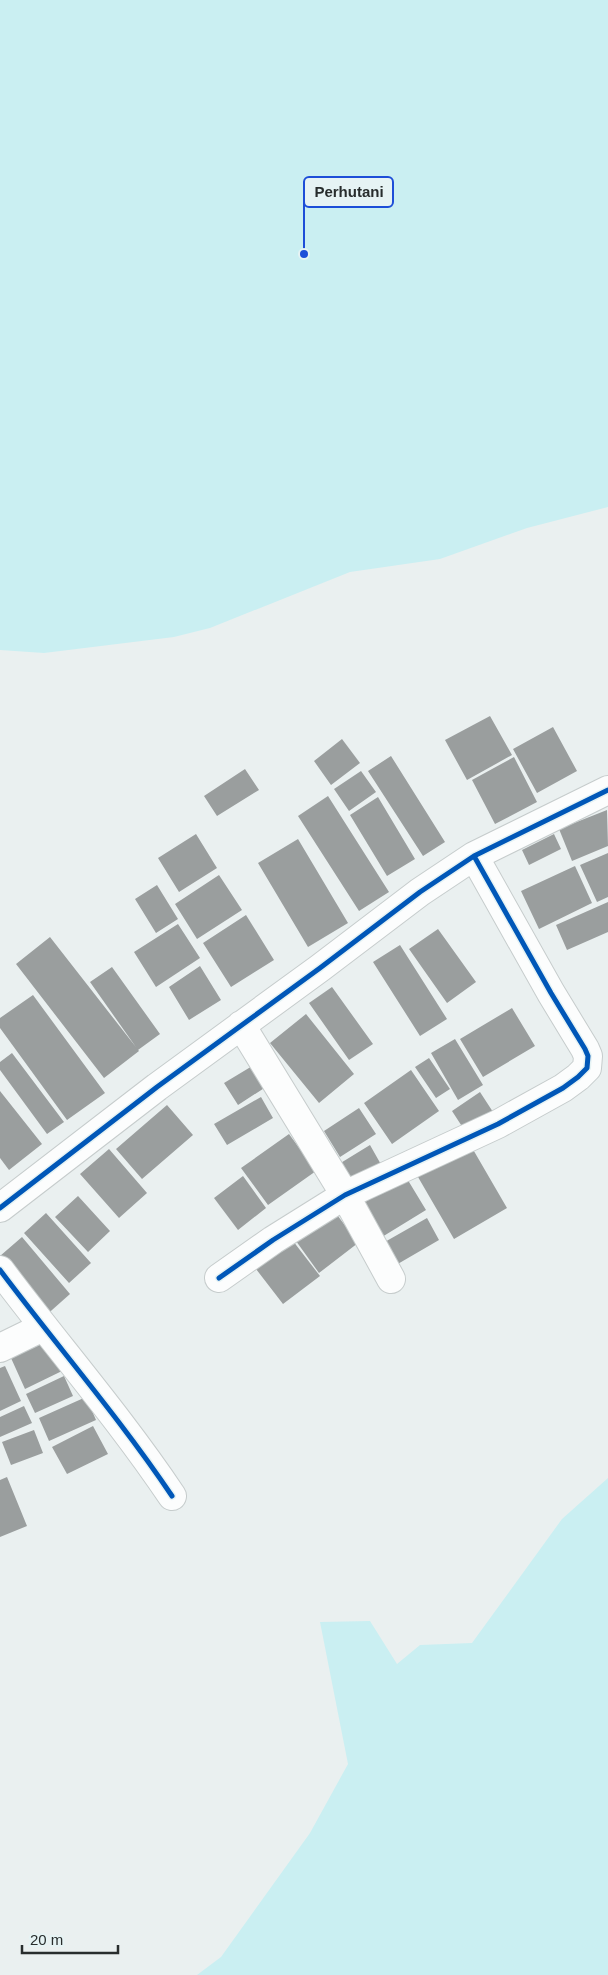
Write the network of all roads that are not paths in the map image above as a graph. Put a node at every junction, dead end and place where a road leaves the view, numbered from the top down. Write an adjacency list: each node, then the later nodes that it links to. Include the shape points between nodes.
1 (608, 790): 2 (street)
2 (474, 856): 3 (street, via 420,892); 4 (street, via 585,1049 587,1068 563,1088 498,1124)
3 (241, 1025): 4 (street); 5 (street)
4 (344, 1195): 7 (street); 8 (street)
5 (0, 1208)
6 (0, 1270): 9 (street)
7 (219, 1278)
8 (391, 1279)
9 (43, 1328): 10 (street); 11 (street, via 102,1399)
10 (0, 1348)
11 (172, 1496)

